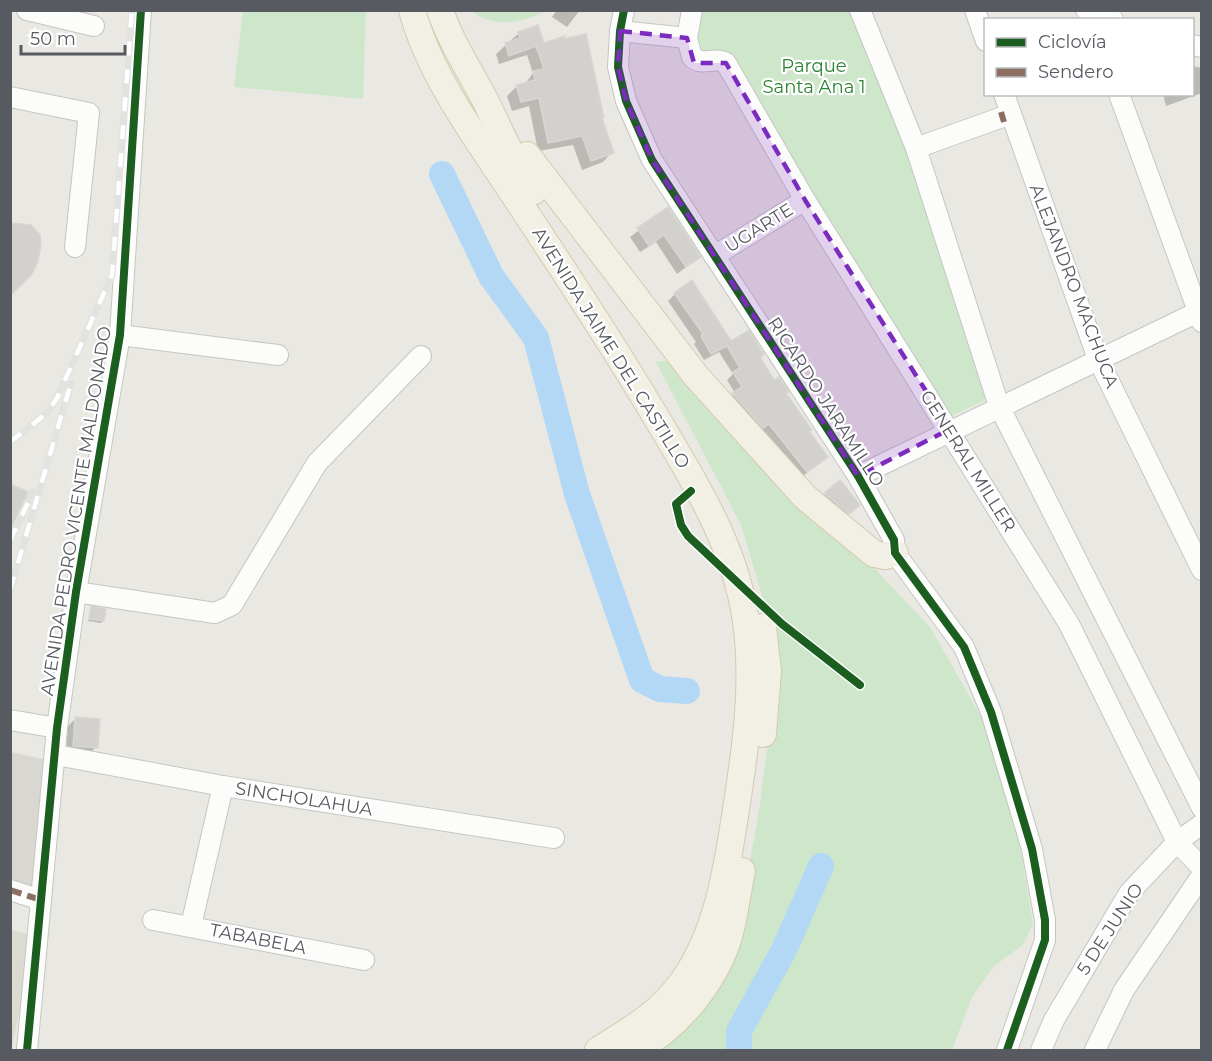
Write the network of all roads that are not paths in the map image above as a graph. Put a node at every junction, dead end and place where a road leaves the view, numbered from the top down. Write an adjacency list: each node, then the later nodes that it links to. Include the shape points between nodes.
1 (27, 10): 11 (street)
2 (141, 10): 25 (street, AVENIDA PEDRO VICENTE MALDONADO)
3 (412, 10): 51 (main road, AVENIDA JAIME DEL CASTILLO, via 422,39 458,108 621,358 694,481 728,552 746,619 749,727 728,863 709,931 686,978 670,998)
4 (441, 10): 18 (main road, AVENIDA JAIME DEL CASTILLO, via 455,47)
5 (624, 10): 12 (street, RICARDO JARAMILLO)
6 (692, 10): 14 (street)
7 (860, 10): 20 (street)
8 (975, 10): 13 (street)
9 (1090, 14): 10 (street)
10 (1105, 18)
11 (94, 26)
12 (620, 31): 14 (street); 23 (street, RICARDO JARAMILLO, via 618,67 626,101 652,160)
13 (984, 35)
14 (687, 38): 21 (street, GENERAL MILLER, via 696,61 722,60)
15 (1005, 96): 19 (street, ALEJANDRO MACHUCA)
16 (1120, 96): 24 (street)
17 (10, 97): 22 (street, via 89,113)
18 (485, 101): 32 (main road, via 696,375 805,497 874,554); 52 (main road, AVENIDA JAIME DEL CASTILLO, via 514,163 716,488 749,568 763,628 768,670 766,713 752,816 728,939 709,980 690,1005)
19 (1011, 114): 20 (street); 28 (street, ALEJANDRO MACHUCA)
20 (916, 148): 29 (street)
21 (804, 200): 23 (street, UGARTE); 30 (street, GENERAL MILLER)
22 (75, 247)
23 (714, 256): 31 (street, RICARDO JARAMILLO)
24 (1200, 315): 28 (street)
25 (120, 335): 26 (street); 34 (street, AVENIDA PEDRO VICENTE MALDONADO)
26 (278, 354)
27 (421, 356): 34 (street, via 317,463 232,605 215,613)
28 (1098, 359): 29 (street); 33 (street, ALEJANDRO MACHUCA)
29 (999, 406): 30 (street); 39 (street)
30 (950, 429): 31 (street); 42 (street, GENERAL MILLER, via 1069,624)
31 (858, 476): 32 (street, RICARDO JARAMILLO, via 894,540)
32 (895, 553): 53 (street, RICARDO JARAMILLO, via 964,647 991,712 1032,849 1045,939)
33 (1202, 570)
34 (76, 591): 36 (street, AVENIDA PEDRO VICENTE MALDONADO)
35 (10, 720): 36 (street)
36 (57, 728): 37 (street, AVENIDA PEDRO VICENTE MALDONADO)
37 (56, 755): 38 (street, SINCHOLAHUA); 46 (street, AVENIDA PEDRO VICENTE MALDONADO)
38 (223, 786): 41 (street, SINCHOLAHUA); 48 (street)
39 (1202, 808)
40 (1202, 824): 42 (street, 5 DE JUNIO)
41 (554, 838)
42 (1177, 842): 43 (street, GENERAL MILLER); 54 (street, 5 DE JUNIO, via 1129,892 1054,1020)
43 (1202, 868)
44 (1202, 875): 55 (street, via 1124,990)
45 (10, 890): 46 (street)
46 (41, 900): 50 (street, AVENIDA PEDRO VICENTE MALDONADO)
47 (153, 920): 48 (street, TABABELA)
48 (191, 926): 49 (street, TABABELA)
49 (364, 960)
50 (27, 1050)
51 (598, 1050)
52 (637, 1050)
53 (1007, 1050)
54 (1041, 1050)
55 (1095, 1050)

